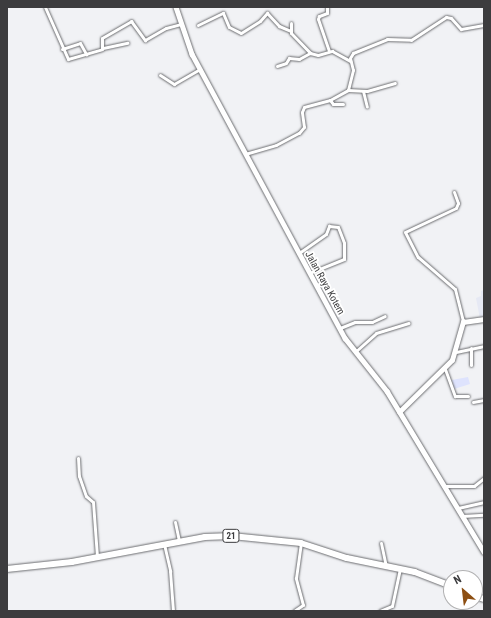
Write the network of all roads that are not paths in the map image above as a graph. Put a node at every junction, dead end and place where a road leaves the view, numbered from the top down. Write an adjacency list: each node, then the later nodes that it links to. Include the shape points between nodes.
1 (45, 7): 11 (street)
2 (176, 7): 5 (street, Jalan Raya Kotem)
3 (327, 7): 12 (street, via 327,13 319,16 318,20)
4 (291, 23): 8 (street)
5 (181, 24): 10 (street, via 166,28 145,40 131,21 102,38); 17 (street, Jalan Raya Kotem)
6 (198, 25): 8 (street, via 223,13 229,27 241,33 260,21 267,13 279,26)
7 (484, 25): 15 (street, via 461,29 451,18 446,17 411,40 383,40 353,53)
8 (291, 31): 13 (street)
9 (127, 43): 10 (street)
10 (103, 48): 14 (street)
11 (62, 49): 14 (street, via 66,59); 14 (street, via 80,43)
12 (329, 51): 13 (street, via 318,55); 15 (street)
13 (310, 53): 16 (street, via 299,59 289,58 286,63)
14 (86, 54)
15 (350, 61): 20 (street, via 353,70)
16 (277, 66)
17 (200, 69): 18 (street, via 174,84); 25 (street, Jalan Raya Kotem)
18 (160, 75)
19 (395, 83): 21 (street)
20 (348, 90): 21 (street); 22 (street)
21 (363, 91): 24 (street)
22 (330, 100): 23 (street, via 333,104); 25 (street, via 304,107 302,131 276,144)
23 (344, 104)
24 (367, 107)
25 (244, 154): 27 (street, Jalan Raya Kotem)
26 (454, 192): 31 (street, via 458,203 456,208 405,232 418,257 455,289)
27 (299, 253): 28 (street, Jalan Raya Kotem); 28 (street, via 324,236 329,226 338,227 344,243 344,259)
28 (310, 273): 33 (street, Jalan Raya Kotem)
29 (385, 316): 33 (street, via 372,322 355,322)
30 (484, 319): 31 (street)
31 (463, 322): 37 (street, via 459,330)
32 (409, 323): 36 (street, via 376,333)
33 (340, 328): 36 (street, Jalan Raya Kotem)
34 (484, 346): 35 (street)
35 (471, 348): 37 (street); 38 (street)
36 (355, 352): 43 (street, Jalan Raya Kotem, via 380,380)
37 (456, 352): 39 (street)
38 (471, 365)
39 (445, 369): 40 (street, via 455,396); 43 (street)
40 (468, 396)
41 (484, 400): 42 (street)
42 (473, 402)
43 (399, 412): 46 (street, Jalan Raya Kotem)
44 (78, 458): 57 (street, via 79,476 86,496 94,502)
45 (484, 478): 46 (street, via 474,486)
46 (444, 486): 48 (street, Jalan Raya Kotem)
47 (484, 502): 48 (street)
48 (458, 508): 50 (street, Jalan Raya Kotem)
49 (484, 515): 50 (street)
50 (462, 516): 56 (street, Jalan Raya Kotem)
51 (175, 522): 52 (street)
52 (179, 542): 53 (highway, 21, via 232,536); 55 (highway, 21)
53 (301, 543): 58 (highway, 21, via 339,556); 63 (street, via 296,578 303,605)
54 (381, 543): 58 (street)
55 (164, 544): 57 (highway, 21); 62 (street, via 170,571)
56 (484, 552)
57 (97, 557): 59 (highway, 21)
58 (386, 566): 60 (highway, 21)
59 (7, 569)
60 (400, 569): 61 (highway, 21); 64 (street, via 392,606)
61 (443, 583)
62 (173, 611)
63 (294, 611)
64 (380, 611)

